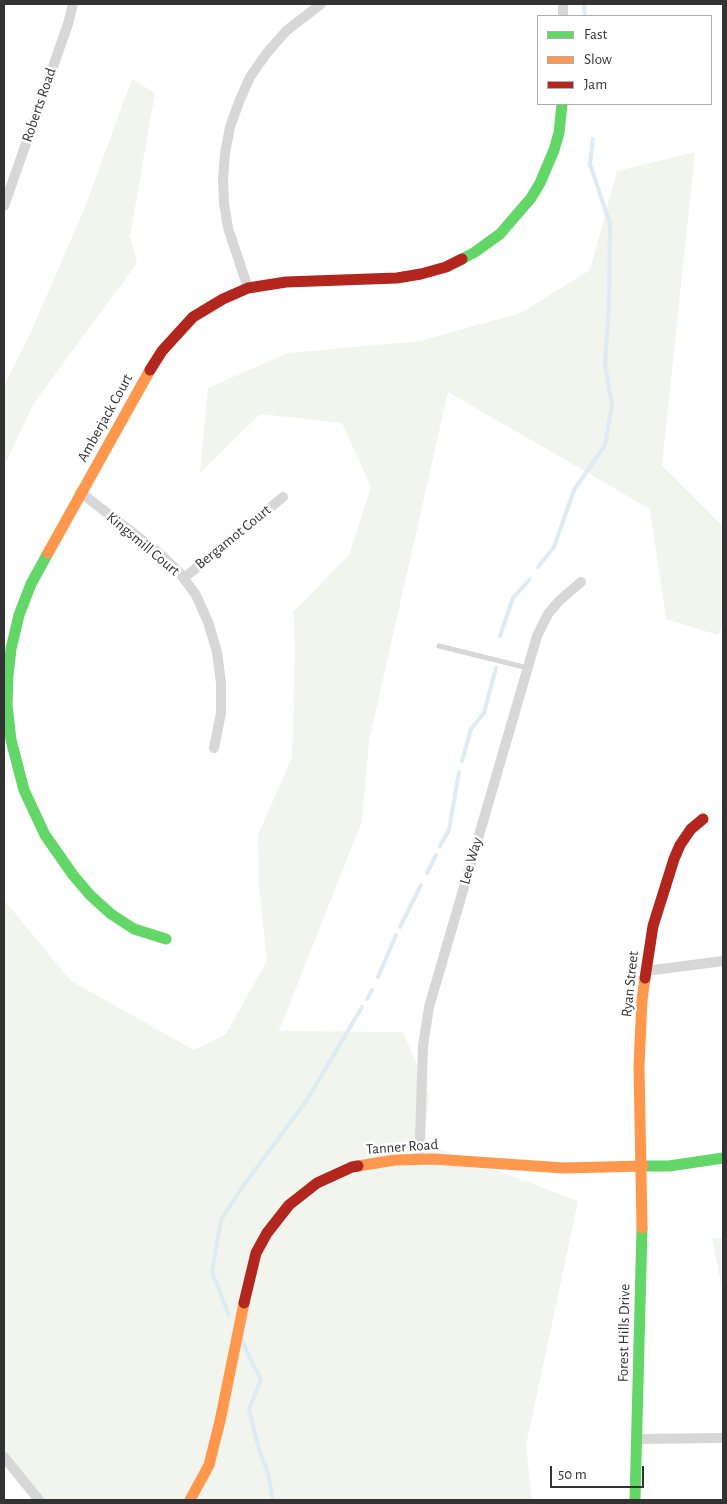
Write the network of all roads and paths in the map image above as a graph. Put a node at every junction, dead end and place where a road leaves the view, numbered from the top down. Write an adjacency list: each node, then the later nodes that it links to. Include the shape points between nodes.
1 (73, 4): 4 (street, Roberts Road)
2 (321, 4): 5 (street, via 286,31 266,54 250,78 230,127 225,153 224,203 228,228)
3 (562, 105): 5 (street, Amberjack Court, via 559,133 540,183 511,223 475,252 446,267 397,278 286,282)
4 (4, 206)
5 (248, 288): 6 (street, Amberjack Court, via 193,317 162,351)
6 (80, 492): 8 (street, Kingsmill Court, via 159,553); 14 (street, Amberjack Court, via 31,584 19,615 8,676 11,740 24,790 34,813 72,875 111,914 134,929)
7 (282, 497): 8 (street, Bergamot Court)
8 (184, 578): 12 (street, Kingsmill Court, via 196,595 217,652 221,713)
9 (581, 582): 11 (street, Lee Way, via 548,614)
10 (440, 646): 11 (lane)
11 (528, 668): 18 (street, Lee Way, via 428,1007 422,1046)
12 (214, 748)
13 (704, 819): 16 (street, Ryan Street, via 691,829 674,859 653,926)
14 (166, 938)
15 (723, 961): 16 (street)
16 (646, 971): 19 (street, Ryan Street, via 639,1066)
17 (723, 1158): 19 (street, Tanner Road)
18 (418, 1159): 19 (street, Tanner Road, via 564,1168); 24 (street, Tanner Road, via 364,1164 324,1179 289,1205 267,1233 250,1269 209,1464)
19 (641, 1167): 21 (street, Forest Hills Drive)
20 (723, 1438): 21 (street)
21 (637, 1439): 25 (street, Forest Hills Drive)
22 (5, 1459): 23 (street)
23 (39, 1500)
24 (190, 1500)
25 (635, 1500)

